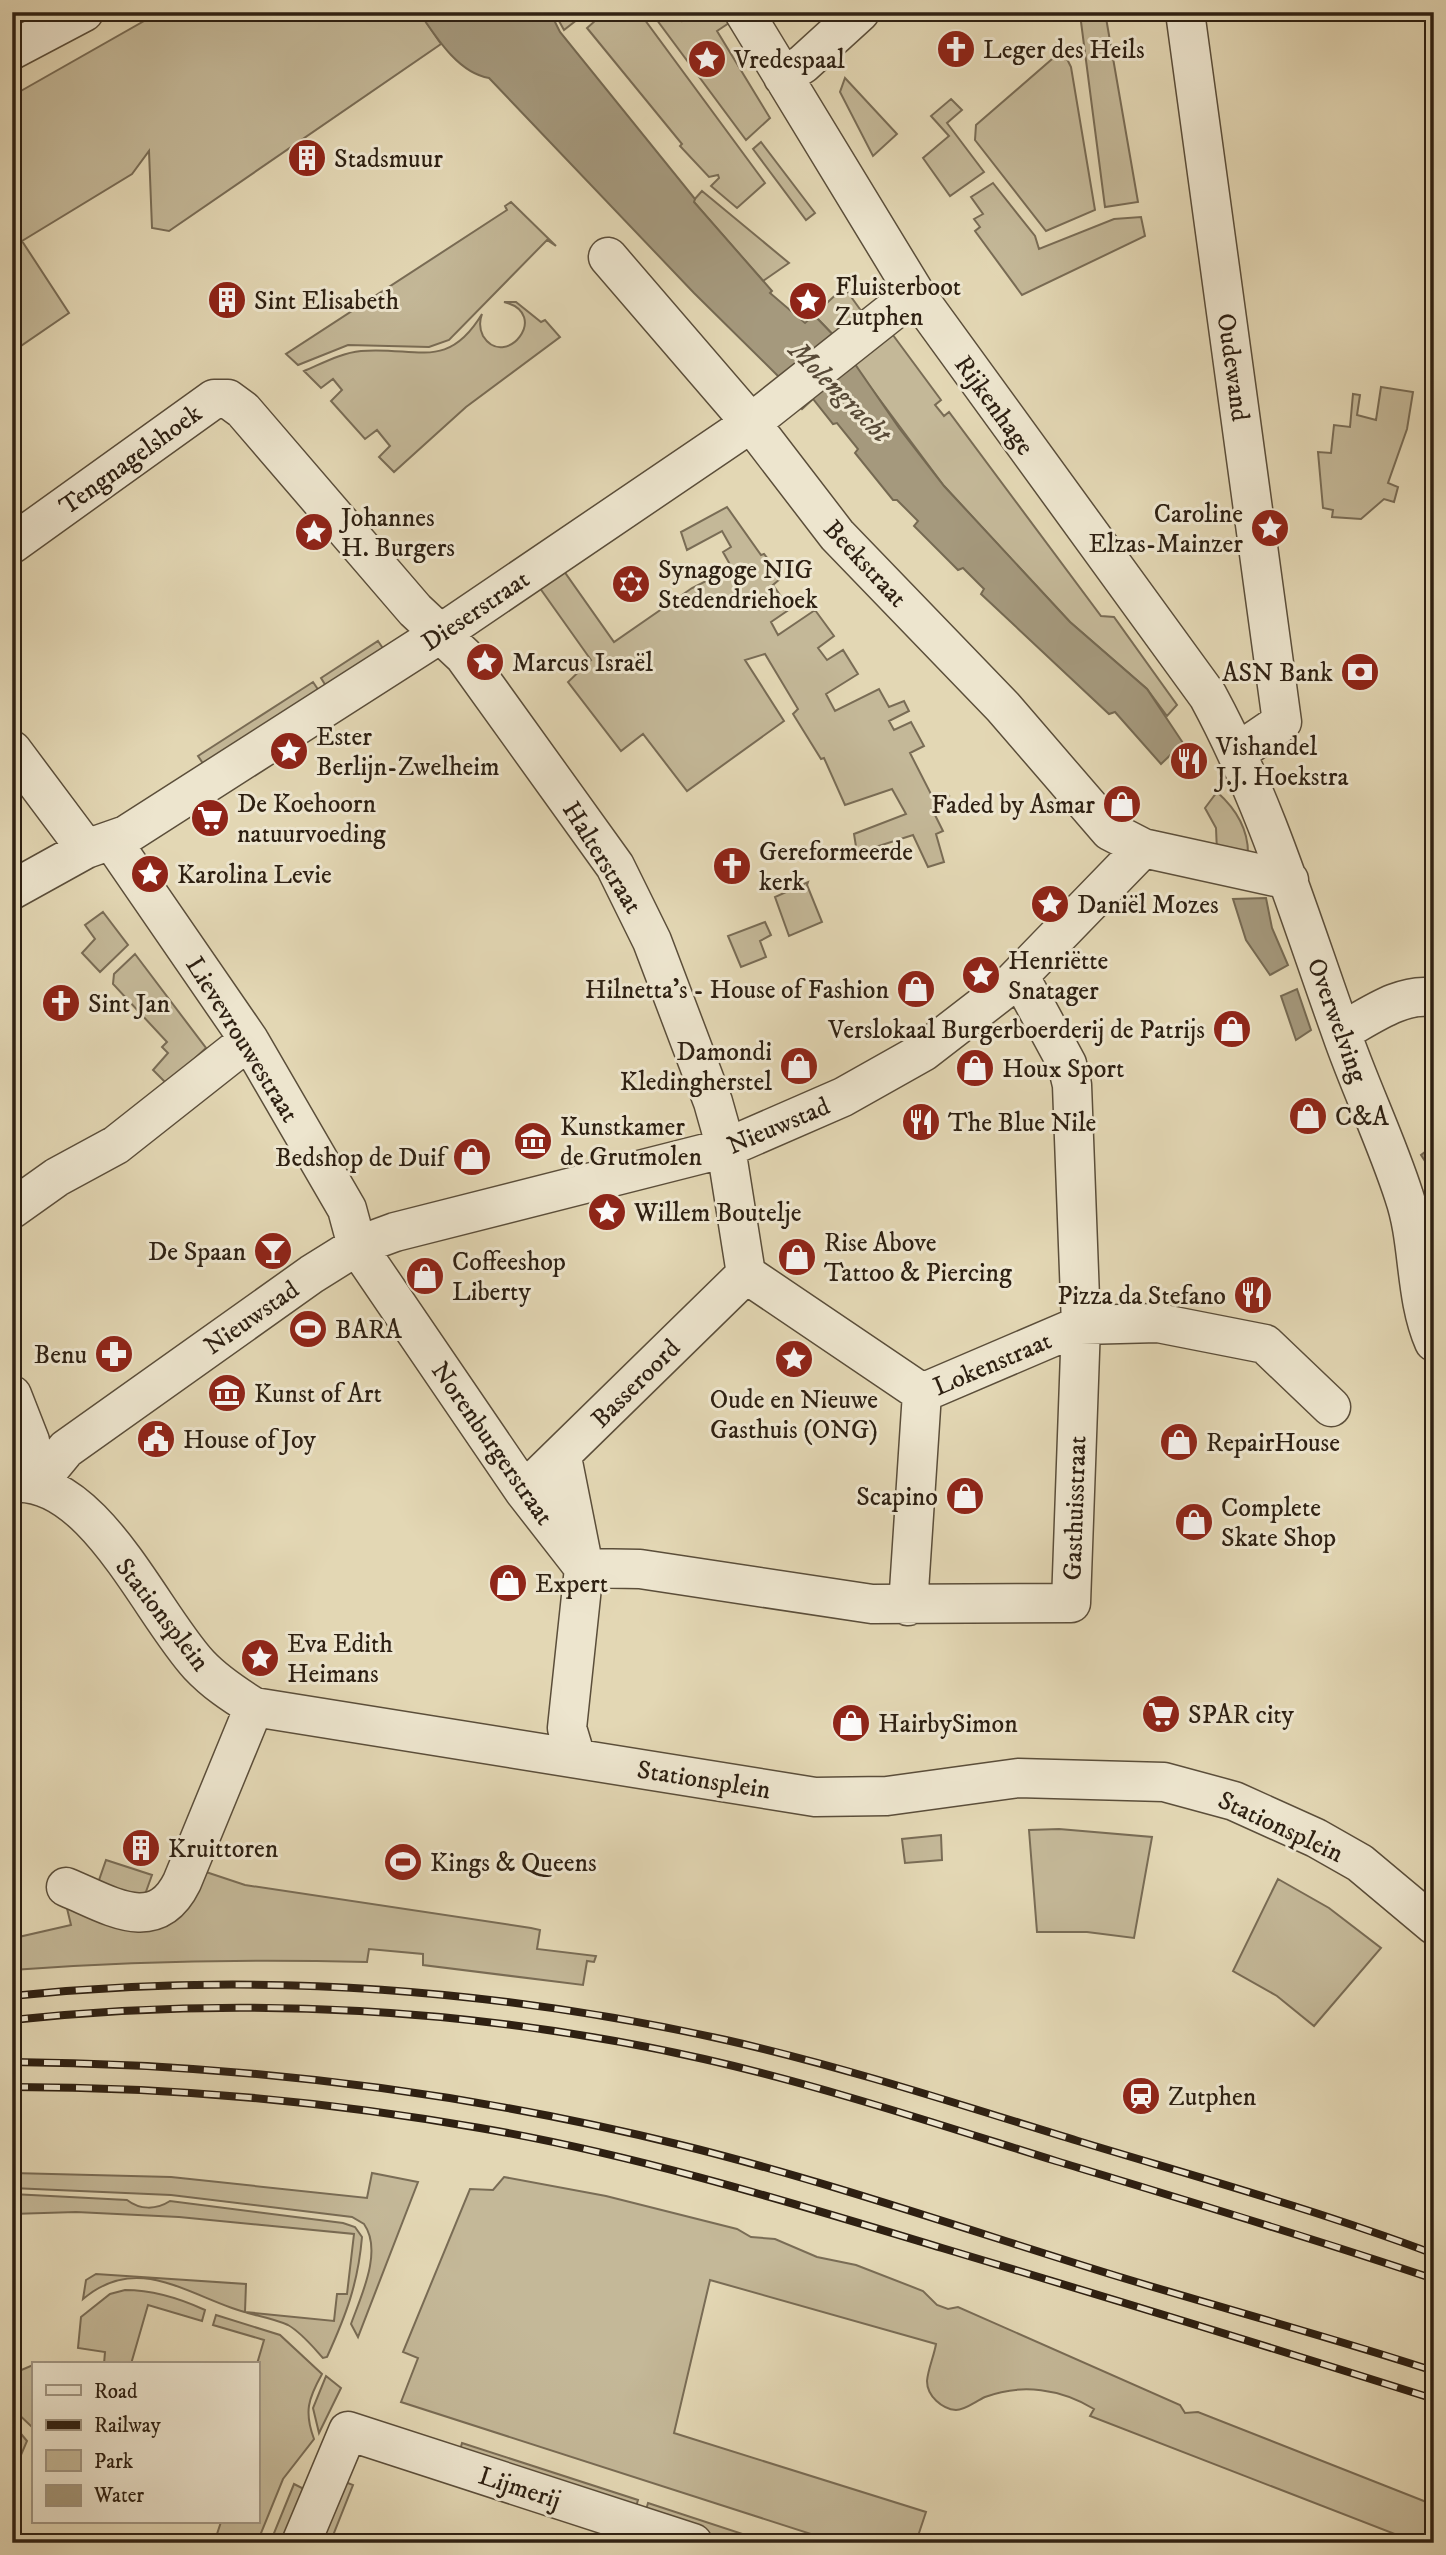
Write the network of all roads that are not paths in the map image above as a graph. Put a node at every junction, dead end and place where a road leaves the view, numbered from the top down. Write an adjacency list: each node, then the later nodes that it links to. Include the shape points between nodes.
1 (84, 12): 5 (street)
2 (744, 12): 6 (street, Rijkenhage)
3 (860, 12): 6 (street)
4 (1185, 12): 14 (street, Oudewand, via 1282,722)
5 (12, 50)
6 (783, 77): 8 (street, Rijkenhage)
7 (608, 257): 10 (street, Beekstraat)
8 (915, 293): 10 (street, Dieserstraat); 14 (street, Rijkenhage, via 1208,696)
9 (214, 399): 11 (street, Tengnagelshoek); 12 (street, Halterstraat, via 228,399 243,410)
10 (751, 423): 12 (street, Dieserstraat); 16 (street, Beekstraat, via 837,535 1003,707 1110,831)
11 (12, 544)
12 (440, 634): 15 (street, Dieserstraat); 23 (street, Halterstraat, via 464,656 615,866 652,941)
13 (12, 750): 15 (street)
14 (1238, 752): 17 (street, Overwelving)
15 (99, 845): 18 (street, Dieserstraat); 22 (street, Lievevrouwestraat)
16 (1143, 848): 17 (street); 19 (street, Nieuwstad)
17 (1289, 880): 21 (street, Overwelving)
18 (12, 890)
19 (1020, 977): 23 (street, Nieuwstad, via 923,1052 842,1097); 27 (street, Gasthuisstraat, via 1067,1064 1072,1085)
20 (1434, 998): 21 (street, via 1405,1000)
21 (1340, 1032): 28 (street, Overwelving, via 1405,1198)
22 (249, 1040): 24 (street, via 116,1146 57,1177); 25 (street, Lievevrouwestraat, via 348,1209)
23 (726, 1148): 25 (street, Nieuwstad, via 395,1232); 26 (street)
24 (12, 1209)
25 (357, 1246): 33 (street, Nieuwstad, via 312,1273); 34 (street, Norenburgerstraat)
26 (746, 1274): 29 (street, Lokenstraat); 32 (street, Basseroord)
27 (1082, 1325): 29 (street, Lokenstraat); 31 (street, Lokenstraat, via 1158,1323 1265,1344); 36 (street, Gasthuisstraat, via 1071,1603)
28 (1434, 1342)
29 (922, 1393): 36 (street)
30 (12, 1395): 33 (street, via 30,1441)
31 (1331, 1407)
32 (562, 1457): 34 (street, Basseroord); 35 (street, Norenburgerstraat)
33 (25, 1483): 37 (street, Stationsplein, via 57,1491 82,1508 198,1664)
34 (524, 1492): 35 (street, Norenburgerstraat)
35 (584, 1568): 36 (street, Gasthuisstraat, via 640,1569); 38 (street, Norenburgerstraat, via 568,1727)
36 (890, 1605)
37 (248, 1720): 38 (street, Stationsplein); 39 (street, via 182,1882 168,1904 159,1911 138,1913)
38 (576, 1758): 40 (street, Stationsplein, via 815,1797 887,1796 1018,1778 1164,1782 1234,1801 1316,1838 1360,1863)
39 (66, 1886)
40 (1434, 1925)
41 (301, 2543): 42 (street, Lijmerij, via 348,2431)
42 (693, 2543)

